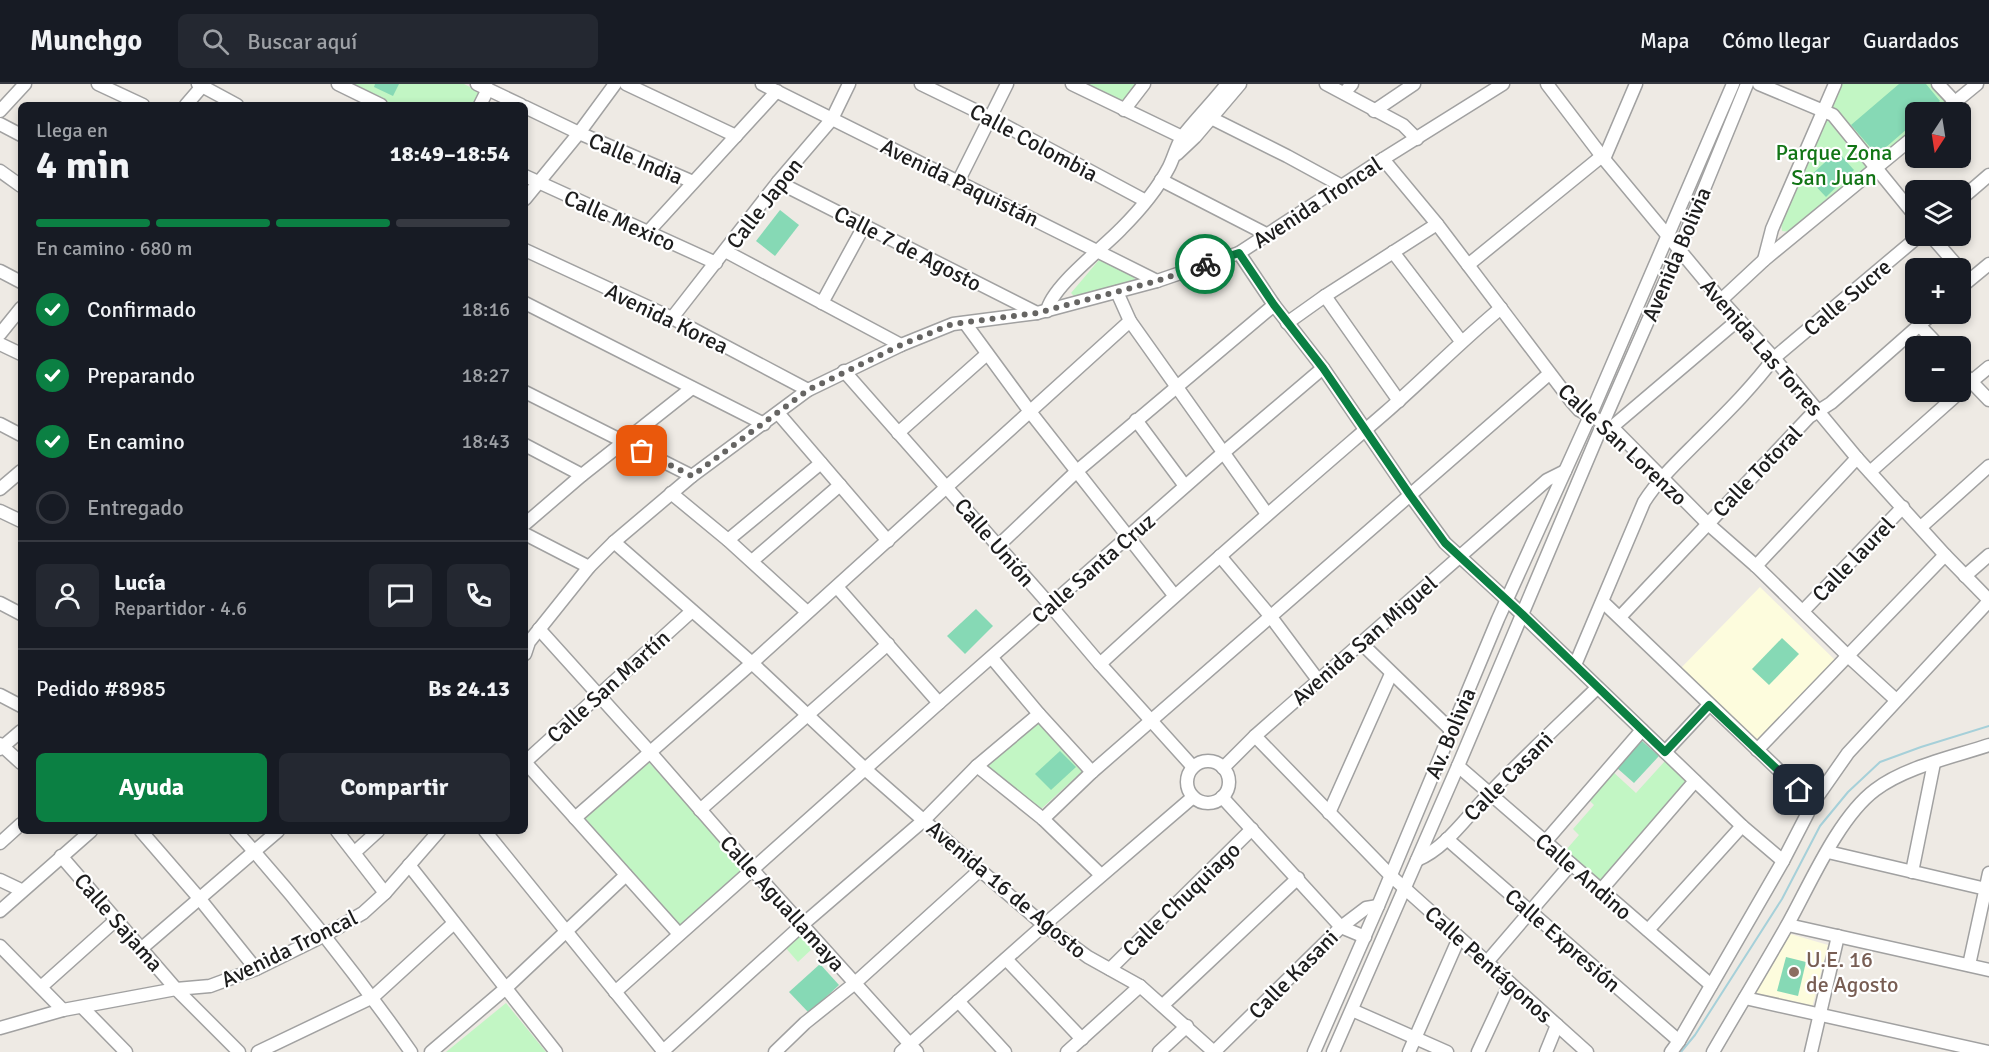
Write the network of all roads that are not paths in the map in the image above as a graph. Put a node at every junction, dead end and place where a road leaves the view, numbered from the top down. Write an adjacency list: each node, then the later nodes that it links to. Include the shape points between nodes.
1 (25, 84): 38 (street)
2 (98, 84): 29 (street)
3 (338, 84): 32 (street)
4 (615, 84): 46 (street)
5 (626, 84): 47 (street)
6 (762, 84): 28 (street, Avenida Paquistán)
7 (849, 84): 43 (street, Calle Japon)
8 (921, 84): 42 (street, Calle Colombia)
9 (1007, 84): 42 (street)
10 (1144, 84): 37 (street)
11 (1227, 84): 41 (street)
12 (1240, 84): 41 (street)
13 (1326, 84): 27 (street)
14 (1414, 84): 39 (street)
15 (1503, 84): 49 (street, Avenida Troncal)
16 (1547, 84): 51 (street, Avenida Las Torres)
17 (1636, 84): 51 (street)
18 (1733, 84): 73 (street, Avenida Bolivia)
19 (1747, 84): 76 (street, Avenida Bolivia)
20 (1759, 84): 40 (street)
21 (1835, 84): 40 (street)
22 (1938, 84): 35 (street)
23 (1977, 84): 35 (street)
24 (201, 85): 30 (street); 31 (street)
25 (1074, 85): 37 (street)
26 (482, 87): 33 (street); 34 (street)
27 (1348, 89): 39 (street)
28 (777, 91): 43 (street, Avenida Paquistán); 47 (street)
29 (137, 102)
30 (188, 102)
31 (232, 102)
32 (375, 102)
33 (480, 102)
34 (514, 102)
35 (1955, 102)
36 (528, 108): 46 (street, Calle India)
37 (1124, 110): 48 (street)
38 (0, 111)
39 (1374, 111): 49 (street, via 1403,125)
40 (1824, 111): 54 (street, via 1833,115); 83 (street, via 1772,229)
41 (1207, 116): 48 (street); 52 (street, via 1195,137); 64 (street)
42 (991, 118): 61 (street); 67 (street, Calle Colombia)
43 (832, 119): 60 (street, Calle Japon); 61 (street, Avenida Paquistán)
44 (0, 124): 45 (street)
45 (18, 133)
46 (579, 133): 59 (street, Calle India); 62 (street)
47 (736, 136): 59 (street)
48 (1182, 137): 52 (street)
49 (1417, 139): 53 (street, Avenida Troncal)
50 (1905, 144): 54 (street)
51 (1603, 158): 73 (street, Avenida Las Torres); 86 (street)
52 (1172, 159): 58 (street)
53 (1383, 159): 64 (street, Avenida Troncal); 69 (street, Calle San Lorenzo)
54 (1876, 169): 68 (street); 83 (street)
55 (0, 171): 63 (street)
56 (1989, 175): 65 (street)
57 (528, 178): 62 (street, Calle Mexico)
58 (1161, 180): 67 (street); 72 (street)
59 (693, 182): 71 (street)
60 (778, 182): 70 (street, Calle 7 de Agosto); 78 (street, Calle Japon)
61 (958, 182): 79 (street, Avenida Paquistán)
62 (538, 183): 66 (street); 71 (street, Calle Mexico)
63 (18, 184)
64 (1342, 186): 72 (street, Avenida Troncal)
65 (1971, 191)
66 (528, 195)
67 (1146, 201): 79 (street)
68 (1905, 204)
69 (1437, 224): 80 (street); 86 (street, Calle San Lorenzo)
70 (864, 226): 94 (street); 99 (street, Calle 7 de Agosto)
71 (648, 232): 84 (street, Calle Mexico)
72 (1268, 235): 81 (street, Avenida Troncal)
73 (1668, 236): 76 (street, Avenida Las Torres); 129 (street, Avenida Bolivia)
74 (1907, 246): 113 (street, Calle Sucre)
75 (1940, 246): 82 (street)
76 (1679, 250): 93 (street, Avenida Las Torres); 133 (street, Avenida Bolivia)
77 (528, 251): 100 (street, Avenida Korea)
78 (725, 251): 84 (street, Calle Japon); 94 (street)
79 (1098, 251): 90 (street, Avenida Paquistán); 99 (street)
80 (1394, 252): 92 (street); 108 (street)
81 (1239, 253): 90 (street, Avenida Troncal); 96 (street)
82 (1950, 258)
83 (1764, 260): 93 (street)
84 (716, 263): 100 (street, Calle Japon)
85 (1989, 264): 89 (street)
86 (1468, 265): 97 (street, Calle San Lorenzo)
87 (0, 271): 88 (street)
88 (18, 280)
89 (1971, 280)
90 (1157, 281): 91 (street, Avenida Troncal)
91 (1117, 292): 99 (street, Avenida Troncal); 102 (street)
92 (1325, 296): 104 (street); 123 (street)
93 (1721, 300): 101 (street, Avenida Las Torres)
94 (822, 303): 109 (street)
95 (528, 305): 120 (street)
96 (1274, 305): 104 (street); 119 (street)
97 (1501, 308): 108 (street); 117 (street, Calle San Lorenzo)
98 (18, 312): 106 (street)
99 (1042, 312): 103 (street, Avenida Troncal)
100 (672, 318): 121 (street, Avenida Korea)
101 (1738, 320): 113 (street, Avenida Las Torres); 133 (street)
102 (1130, 321): 119 (street); 128 (street)
103 (965, 323): 109 (street, Avenida Troncal, via 952,324); 112 (street)
104 (1287, 323): 115 (street)
105 (1918, 325): 107 (street); 127 (street, Calle Totoral)
106 (0, 334)
107 (1929, 336)
108 (1461, 341): 123 (street)
109 (901, 345): 116 (street, Avenida Troncal)
110 (3, 349): 111 (street)
111 (18, 353)
112 (987, 354): 128 (street); 136 (street)
113 (1774, 358): 127 (street, Avenida Las Torres); 149 (street, Calle Sucre)
114 (1989, 367): 118 (street)
115 (1323, 368): 134 (street); 139 (street, Calle Santa Cruz)
116 (844, 371): 121 (street, Avenida Troncal); 136 (street, Calle Unión)
117 (1550, 374): 129 (street, Calle San Lorenzo, via 1571,401); 155 (street)
118 (1971, 381): 124 (street)
119 (1176, 386): 130 (street); 139 (street)
120 (692, 388): 132 (street); 137 (street)
121 (808, 390): 126 (street, Avenida Troncal)
122 (528, 394): 137 (street)
123 (1399, 400): 134 (street)
124 (1989, 400)
125 (1948, 402): 145 (street)
126 (778, 412): 132 (street, Avenida Troncal); 141 (street)
127 (1818, 412): 140 (street, Avenida Las Torres); 161 (street, Calle Totoral)
128 (1031, 413): 143 (street); 152 (street)
129 (1590, 416): 133 (street, Calle San Lorenzo); 144 (street, Av. Bolivia)
130 (1136, 420): 143 (street); 151 (street)
131 (0, 424): 135 (street)
132 (764, 424): 148 (street, Avenida Troncal)
133 (1607, 425): 149 (street, Calle San Lorenzo); 188 (street, Av. Bolivia)
134 (1366, 429): 155 (street); 158 (street)
135 (18, 433)
136 (897, 433): 152 (street, Calle Unión)
137 (625, 442): 147 (street); 148 (street)
138 (528, 448): 147 (street)
139 (1223, 453): 151 (street, Calle Santa Cruz); 158 (street)
140 (1857, 458): 145 (street, Avenida Las Torres); 174 (street)
141 (821, 463): 150 (street); 165 (street)
142 (1989, 466): 162 (street)
143 (1077, 471): 164 (street); 168 (street)
144 (1565, 471): 172 (street, Avenida San Miguel, via 1547,480); 179 (street, Av. Bolivia)
145 (1870, 472): 156 (street, Avenida Las Torres)
146 (18, 474): 153 (street)
147 (582, 475): 160 (street)
148 (692, 476): 154 (street, Avenida Troncal)
149 (1662, 477): 161 (street, Calle San Lorenzo); 181 (street, Calle Sucre, via 1644,502)
150 (840, 485): 166 (street); 173 (street)
151 (1185, 486): 164 (street, Calle Santa Cruz)
152 (948, 488): 166 (street); 168 (street, Calle Unión)
153 (0, 489)
154 (671, 493): 165 (street); 167 (street, Avenida Troncal)
155 (1410, 495): 172 (street); 189 (street)
156 (1903, 507): 162 (street, Avenida Las Torres); 185 (street, Calle laurel)
157 (0, 511): 159 (street)
158 (1267, 514): 171 (street)
159 (18, 520)
160 (528, 521)
161 (1707, 523): 174 (street, Calle San Lorenzo); 190 (street, Calle Totoral)
162 (1921, 526): 169 (street, Avenida Las Torres)
163 (528, 536): 175 (street)
164 (1129, 537): 178 (street); 183 (street, Calle Santa Cruz)
165 (728, 540): 173 (street)
166 (888, 541): 177 (street)
167 (614, 542): 175 (street, Avenida Troncal); 184 (street, Avenida 16 de Agosto)
168 (998, 546): 183 (street, Calle Unión)
169 (1945, 555): 176 (street, Avenida Las Torres); 195 (street)
170 (1989, 555): 176 (street)
171 (1220, 556): 178 (street); 189 (street)
172 (1459, 556): 179 (street); 194 (street, Avenida San Miguel)
173 (752, 561): 187 (street)
174 (1756, 566): 185 (street, Calle San Lorenzo)
175 (589, 567): 191 (street, Avenida Troncal)
176 (1965, 576): 180 (street, Avenida Las Torres)
177 (837, 587): 187 (street); 193 (street)
178 (1174, 596): 198 (street)
179 (1507, 600): 188 (street); 212 (street, Av. Bolivia)
180 (1989, 600): 205 (street)
181 (1603, 602): 190 (street); 199 (street, Calle Sucre)
182 (0, 603): 186 (street)
183 (1050, 605): 196 (street, Calle Santa Cruz); 198 (street, Calle Unión)
184 (692, 611): 197 (street, Avenida 16 de Agosto); 203 (street, Calle San Martín)
185 (1803, 611): 195 (street, Calle San Lorenzo)
186 (18, 612)
187 (807, 612): 197 (street)
188 (1522, 614): 199 (street); 226 (street, Av. Bolivia)
189 (1271, 617): 201 (street); 211 (street)
190 (1620, 618): 208 (street)
191 (539, 630): 192 (street, Avenida Troncal); 203 (street, Calle Aguallamaya)
192 (528, 643)
193 (888, 644): 206 (street); 210 (street)
194 (1361, 644): 200 (street); 201 (street, Avenida San Miguel)
195 (1848, 656): 205 (street, Calle San Lorenzo); 218 (street)
196 (992, 658): 206 (street, Calle Santa Cruz); 209 (street)
197 (752, 663): 210 (street, Avenida 16 de Agosto); 219 (street)
198 (1100, 664): 211 (street, Calle Unión)
199 (1575, 665): 202 (street)
200 (1391, 674): 212 (street); 237 (street)
201 (1318, 680): 215 (street, Avenida San Miguel)
202 (1597, 688): 213 (street); 232 (street, Calle Casani)
203 (598, 694): 219 (street, Calle Aguallamaya); 221 (street, Calle San Martín)
204 (0, 695): 207 (street)
205 (1895, 699): 235 (street, via 1848,753)
206 (939, 703): 228 (street, Calle Santa Cruz)
207 (18, 704)
208 (1709, 705): 218 (street); 220 (street)
209 (1039, 714): 225 (street); 230 (street)
210 (807, 715): 228 (street, Avenida 16 de Agosto); 236 (street)
211 (1152, 720): 227 (street, Calle Unión); 230 (street)
212 (1450, 730): 269 (street, Av. Bolivia)
213 (1642, 730): 220 (street); 253 (street)
214 (18, 733): 216 (street)
215 (1255, 736): 229 (street, Avenida San Miguel); 237 (street, Calle Pentágonos)
216 (1, 746): 222 (street)
217 (1989, 746): 223 (street)
218 (1757, 750): 235 (street)
219 (650, 752): 236 (street, Calle Aguallamaya); 238 (street)
220 (1665, 752): 231 (street)
221 (528, 759)
222 (18, 760)
223 (1934, 763): 257 (street, via 1890,780 1867,796); 265 (street)
224 (528, 765): 238 (street)
225 (977, 766): 239 (street); 240 (street)
226 (1458, 766): 232 (street, Calle Andino); 259 (street, Av. Bolivia)
227 (1193, 767): 229 (street, via 1205,761); 233 (street, via 1187,778)
228 (865, 768): 240 (street, Avenida 16 de Agosto); 263 (street, Calle Santa Cruz)
229 (1223, 768): 234 (street, via 1228,779)
230 (1092, 772): 239 (street)
231 (1695, 781): 241 (street); 275 (street)
232 (1489, 793): 252 (street, Calle Casani); 253 (street, Calle Andino)
233 (1193, 797): 234 (street, via 1204,802); 268 (street)
234 (1222, 797): 243 (street)
235 (1812, 803): 260 (street)
236 (700, 810): 263 (street, Calle Aguallamaya)
237 (1329, 813): 269 (street, Calle Pentágonos)
238 (575, 818): 267 (street)
239 (1043, 819): 268 (street)
240 (924, 820): 264 (street, Avenida 16 de Agosto); 283 (street)
241 (1742, 826): 260 (street); 287 (street)
242 (18, 827): 254 (street)
243 (1252, 829): 270 (street); 300 (street, Calle Chuquiago)
244 (87, 834): 258 (street)
245 (144, 834): 277 (street)
246 (239, 834): 255 (street)
247 (274, 834): 255 (street)
248 (340, 834): 256 (street)
249 (375, 834): 256 (street)
250 (435, 834): 262 (street, Avenida Troncal)
251 (487, 834): 288 (street)
252 (1447, 839): 259 (street, Calle Casani); 280 (street, Calle Expresión)
253 (1545, 842): 261 (street, Calle Andino)
254 (0, 843)
255 (254, 851): 277 (street); 290 (street)
256 (355, 852): 276 (street)
257 (1828, 852): 265 (street); 285 (street)
258 (61, 856): 274 (street); 281 (street, Calle Sajama)
259 (1417, 860): 272 (street, Av. Bolivia)
260 (1783, 861): 304 (street)
261 (1571, 864): 275 (street, Calle Andino); 280 (street)
262 (409, 865): 276 (street, Avenida Troncal); 282 (street)
263 (752, 869): 283 (street, Calle Aguallamaya); 289 (street, Calle Santa Cruz)
264 (980, 870): 284 (street, Avenida 16 de Agosto); 302 (street)
265 (1912, 872): 273 (street)
266 (1989, 873): 273 (street)
267 (626, 875): 288 (street); 289 (street)
268 (1101, 875): 284 (street)
269 (1391, 876): 272 (street, Calle Pentágonos); 278 (street, Av. Bolivia)
270 (1298, 878): 286 (street); 313 (street)
271 (0, 880): 274 (street)
272 (1405, 889): 293 (street, Calle Pentágonos); 316 (street, Av. Bolivia)
273 (1986, 889): 298 (street)
274 (21, 890): 279 (street)
275 (1601, 890): 287 (street, Calle Andino)
276 (385, 893): 290 (street, Avenida Troncal, via 363,913)
277 (199, 898): 295 (street); 299 (street)
278 (1378, 906): 286 (street, Calle Kasani, via 1366,908); 292 (street, Av. Bolivia)
279 (0, 911)
280 (1530, 912): 297 (street); 323 (street, Calle Expresión)
281 (117, 919): 295 (street, Calle Sajama); 306 (street)
282 (454, 923): 307 (street); 310 (street)
283 (802, 925): 302 (street, Calle Aguallamaya); 331 (street)
284 (1044, 925): 296 (street); 300 (street, Avenida 16 de Agosto)
285 (1788, 925): 291 (street); 311 (street)
286 (1341, 927): 292 (street); 336 (street, Calle Kasani)
287 (1647, 930): 304 (street, Calle Andino)
288 (565, 931): 307 (street); 309 (street)
289 (679, 934): 309 (street, Calle Santa Cruz)
290 (326, 935): 299 (street, Avenida Troncal); 310 (street)
291 (1838, 936): 298 (street); 317 (street)
292 (1365, 937): 337 (street, Av. Bolivia)
293 (1459, 938): 297 (street, Calle Pentágonos); 321 (street)
294 (0, 946): 306 (street)
295 (142, 948): 308 (street, Calle Sajama)
296 (1006, 959): 312 (street); 322 (street)
297 (1487, 963): 303 (street, Calle Pentágonos)
298 (1969, 965): 301 (street)
299 (256, 969): 308 (street, Avenida Troncal, via 210,986)
300 (1110, 969): 305 (street, Avenida 16 de Agosto)
301 (1989, 970)
302 (855, 983): 324 (street, Calle Aguallamaya); 332 (street)
303 (1510, 983): 318 (street, Calle Pentágonos); 341 (street)
304 (1711, 985): 323 (street)
305 (1140, 986): 313 (street, Avenida 16 de Agosto); 322 (street)
306 (41, 987): 315 (street)
307 (506, 988): 329 (street); 330 (street)
308 (176, 989): 314 (street, Avenida Troncal); 326 (street, Calle Sajama)
309 (615, 992): 331 (street)
310 (373, 997): 327 (street); 328 (street)
311 (1745, 998): 317 (street); 345 (street)
312 (958, 1001): 324 (street); 333 (street)
313 (1163, 1005): 319 (street, Avenida 16 de Agosto)
314 (82, 1007): 315 (street, Avenida Troncal); 325 (street)
315 (63, 1010): 320 (street, Avenida Troncal)
316 (1352, 1010): 321 (street); 338 (street, Av. Bolivia)
317 (1820, 1014): 346 (street); 347 (street)
318 (1557, 1025): 342 (street); 343 (street, Calle Pentágonos)
319 (1187, 1026): 335 (street); 336 (street, Avenida 16 de Agosto)
320 (0, 1028)
321 (1415, 1038): 339 (street); 340 (street)
322 (1082, 1039): 334 (street)
323 (1679, 1041): 344 (street)
324 (909, 1049)
325 (126, 1052)
326 (239, 1052)
327 (258, 1052)
328 (411, 1052)
329 (431, 1052)
330 (556, 1052)
331 (663, 1052)
332 (775, 1052)
333 (1005, 1052)
334 (1067, 1052)
335 (1159, 1052)
336 (1214, 1052)
337 (1314, 1052)
338 (1333, 1052)
339 (1409, 1052)
340 (1448, 1052)
341 (1478, 1052)
342 (1546, 1052)
343 (1587, 1052)
344 (1671, 1052)
345 (1713, 1052)
346 (1811, 1052)
347 (1988, 1052)

